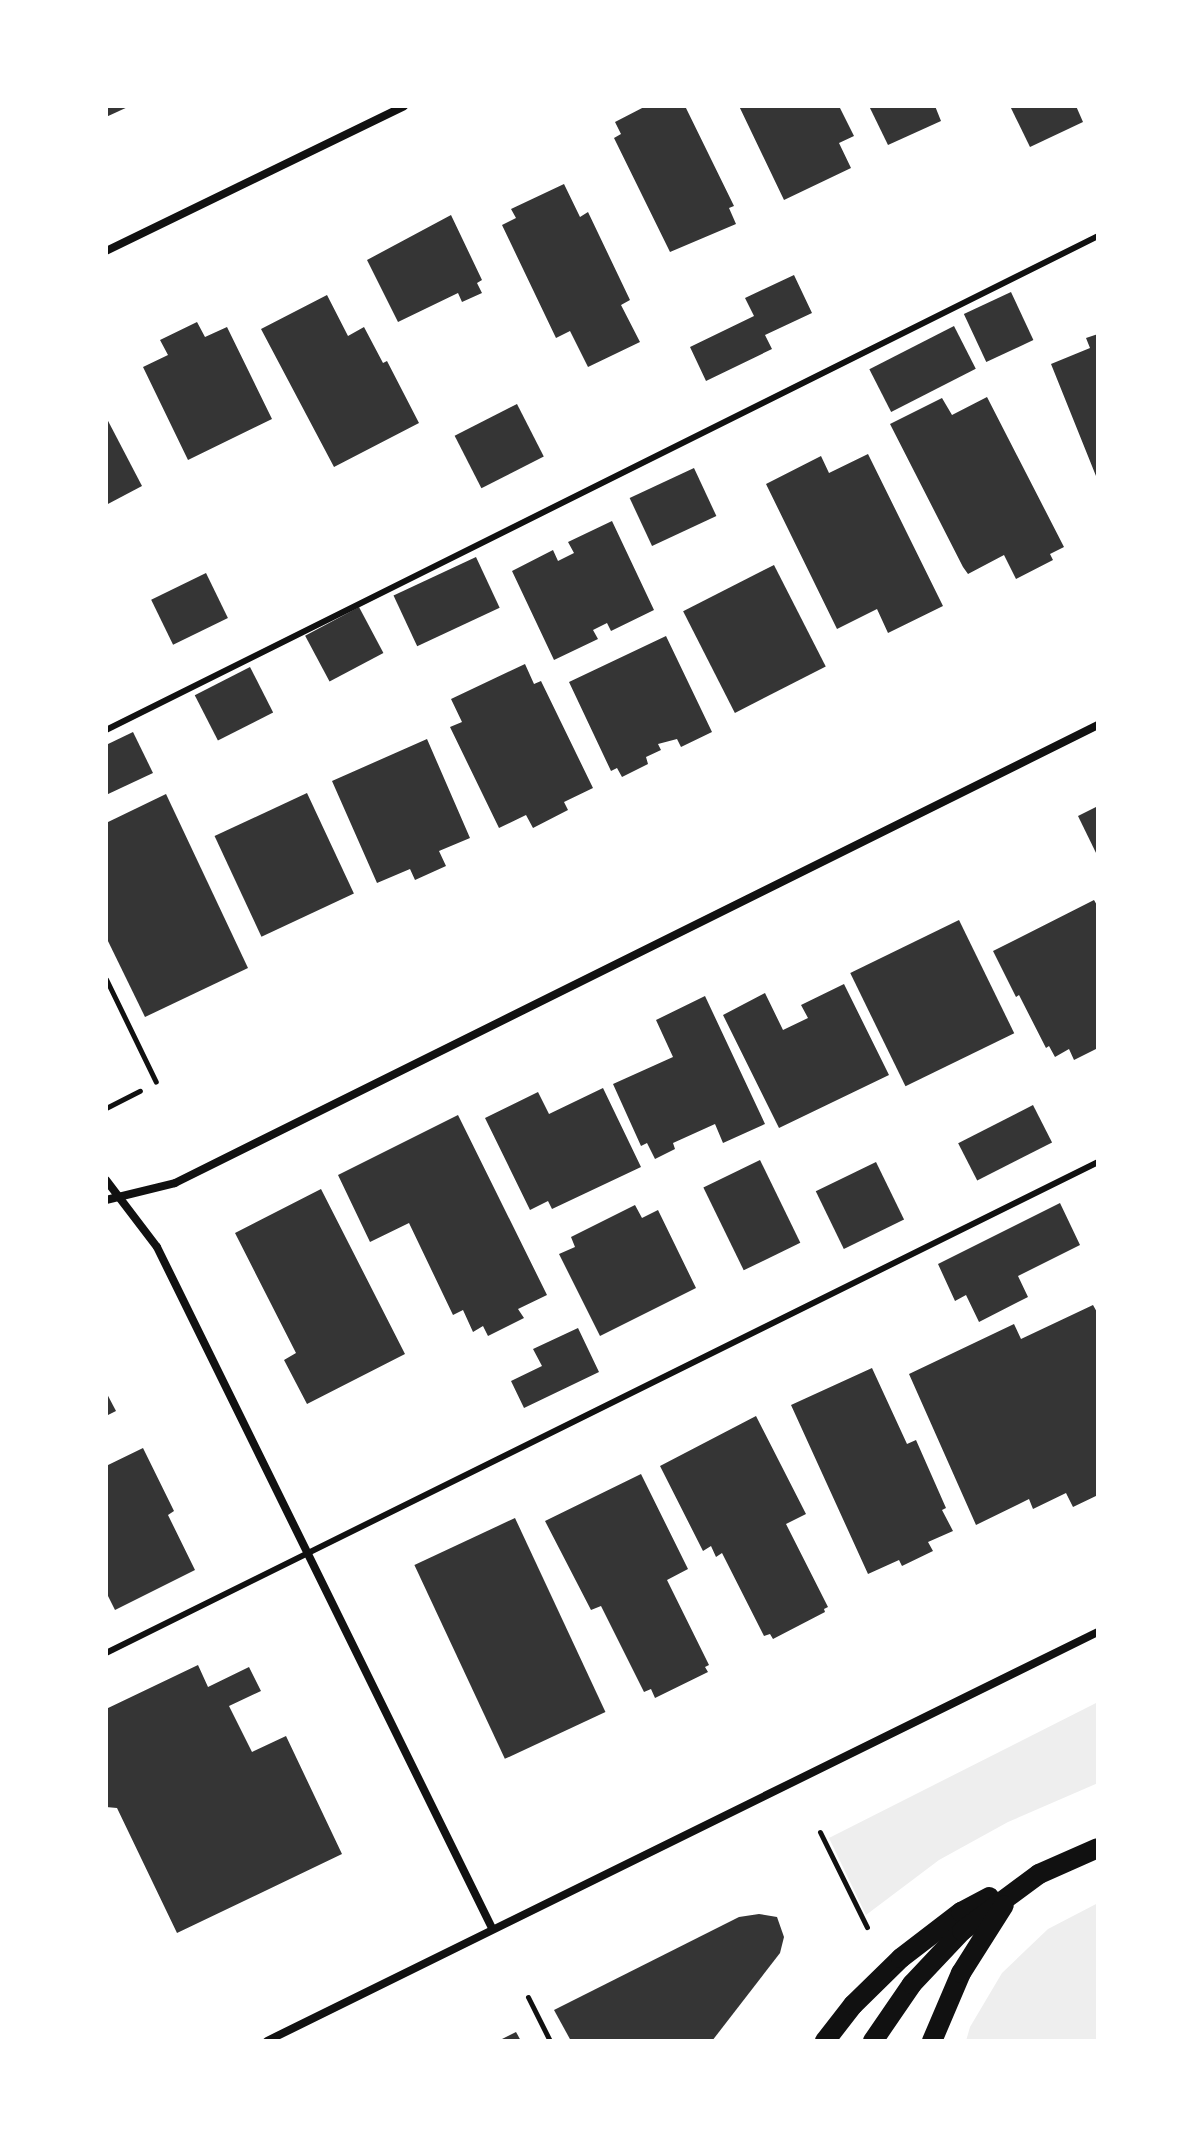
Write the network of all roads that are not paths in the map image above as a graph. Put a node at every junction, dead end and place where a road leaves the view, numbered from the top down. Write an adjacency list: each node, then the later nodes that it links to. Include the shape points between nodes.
1 (404, 106): 3 (street)
2 (1098, 236): 5 (lane)
3 (106, 251)
4 (1098, 725): 8 (street, via 175,1183)
5 (106, 730)
6 (1098, 1162): 10 (lane)
7 (106, 1180): 8 (street)
8 (119, 1198): 9 (street); 10 (street, via 157,1247)
9 (106, 1200)
10 (307, 1554): 12 (lane); 15 (street)
11 (1098, 1632): 15 (street)
12 (106, 1653)
13 (1098, 1848): 14 (main road)
14 (1019, 1887): 17 (main road, via 973,1905 933,1931 853,2005); 18 (main road, via 936,1956); 19 (main road, via 961,1973)
15 (492, 1928): 16 (street)
16 (267, 2041)
17 (825, 2041)
18 (873, 2041)
19 (932, 2041)

